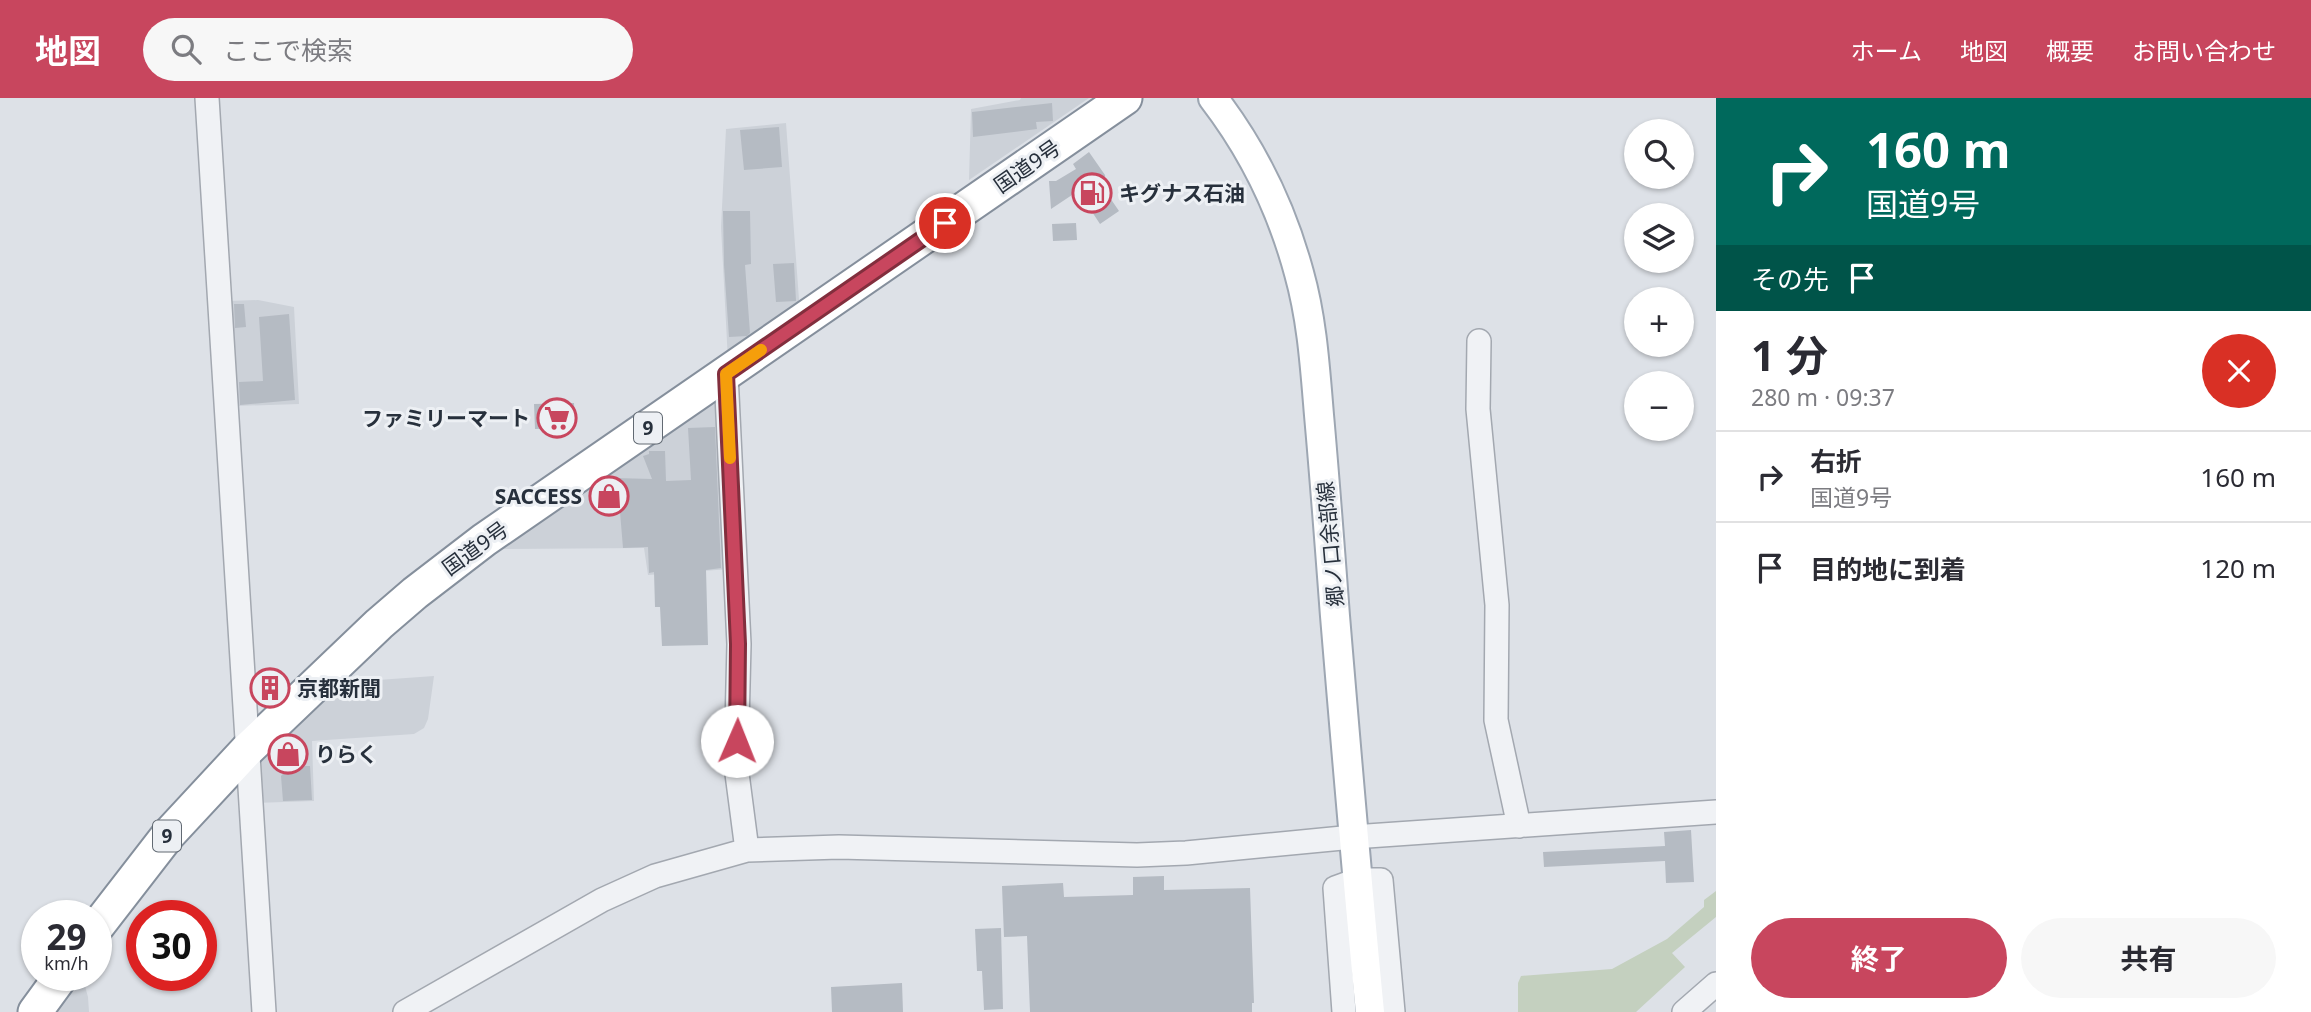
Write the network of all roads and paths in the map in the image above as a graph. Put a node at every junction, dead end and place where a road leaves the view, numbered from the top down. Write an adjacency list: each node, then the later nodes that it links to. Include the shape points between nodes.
1 (207, 98): 6 (street)
2 (1125, 98): 5 (highway, 国道9号 / 9)
3 (1213, 98): 9 (main road, 郷ノ口余部線, via 1262,174 1300,273 1308,313)
4 (1479, 341): 8 (street, via 1478,409 1497,605 1496,720)
5 (726, 374): 6 (highway, 国道9号 / 9, via 484,540 415,593); 10 (street, via 738,644 736,766)
6 (246, 751): 12 (highway, 国道9号 / 9, via 168,835); 16 (street)
7 (1716, 812): 8 (street)
8 (1519, 826): 9 (street)
9 (1353, 837): 10 (street, via 1137,855 839,847); 11 (main road, 郷ノ口余部線)
10 (747, 850): 17 (street, via 655,876 602,900)
11 (1357, 880): 18 (street, via 1335,888); 19 (main road, 郷ノ口余部線); 20 (street, via 1381,880)
12 (112, 907)
13 (1716, 984): 21 (street)
14 (50, 991): 15 (highway)
15 (35, 1012)
16 (264, 1012)
17 (405, 1012)
18 (1345, 1012)
19 (1370, 1012)
20 (1393, 1012)
21 (1684, 1012)

